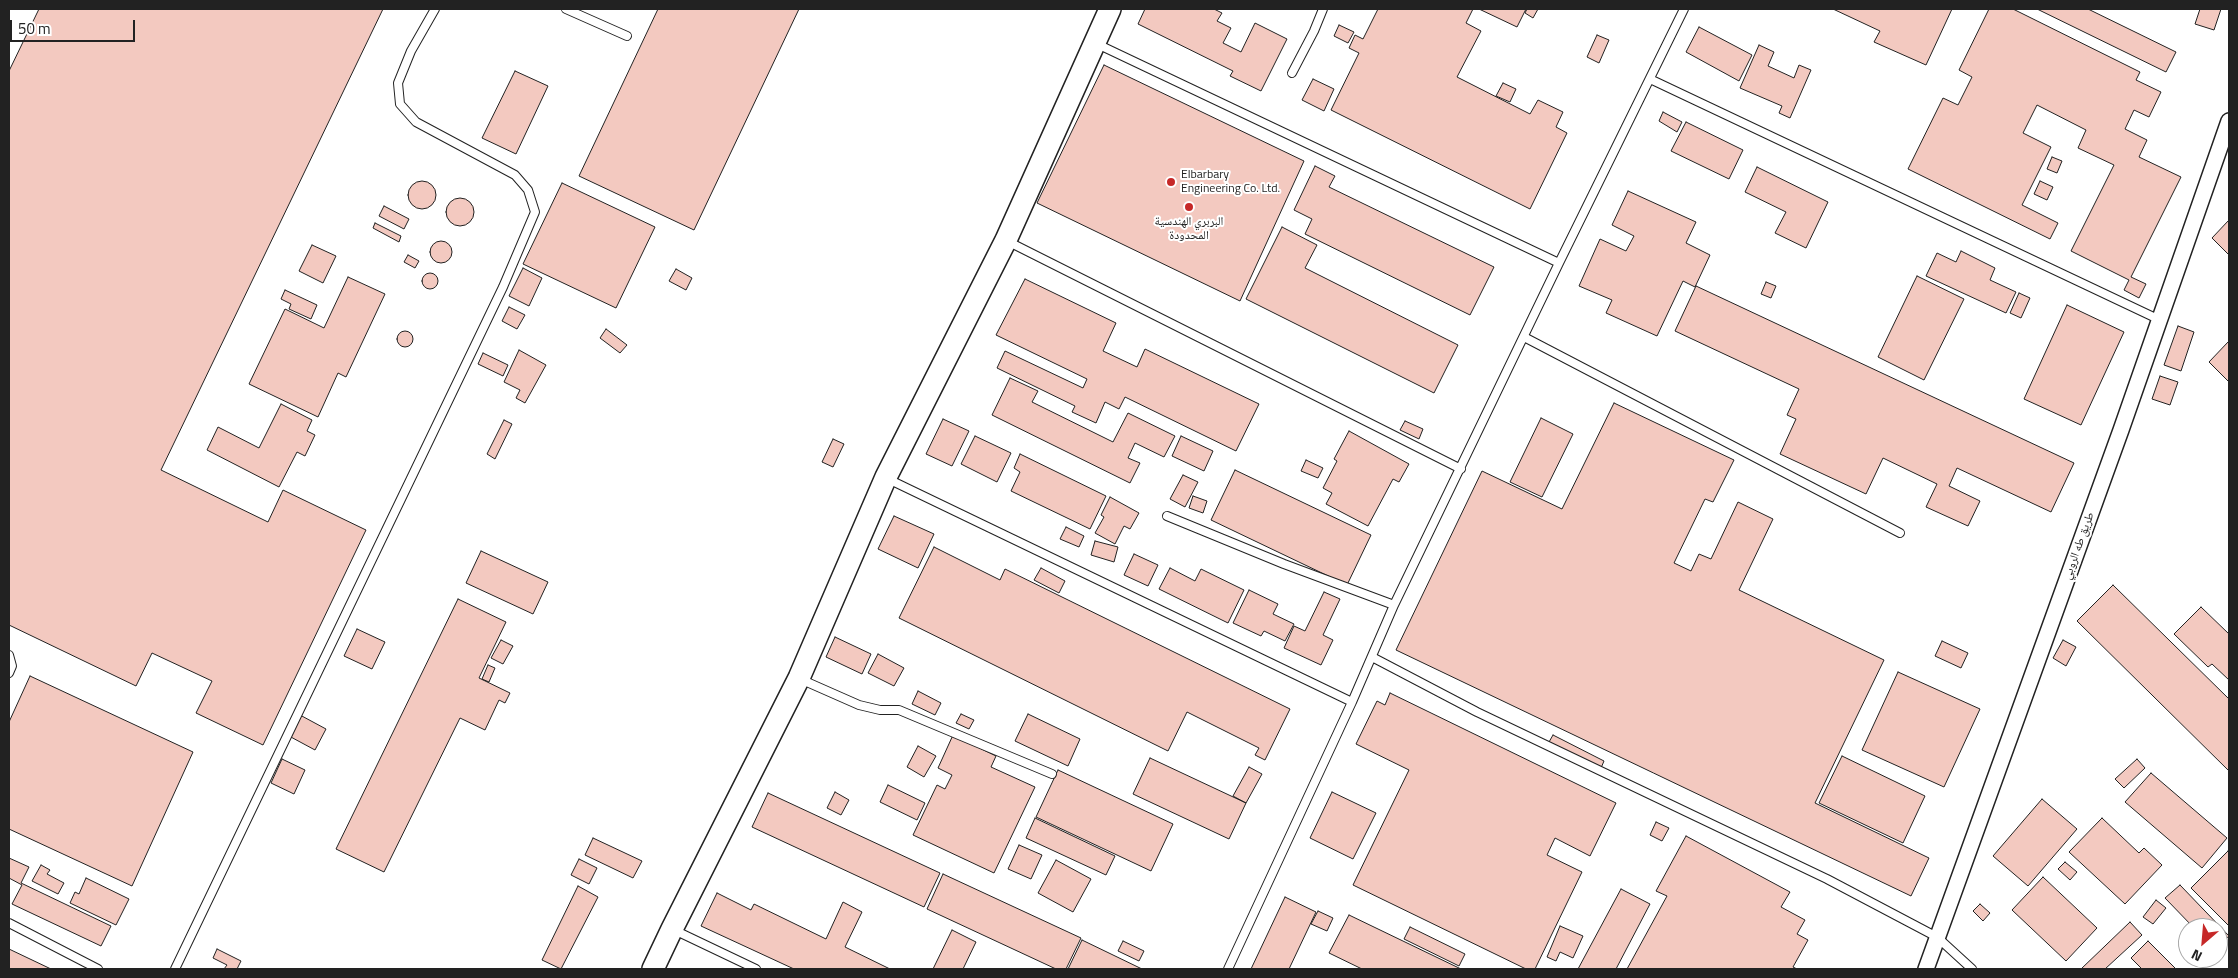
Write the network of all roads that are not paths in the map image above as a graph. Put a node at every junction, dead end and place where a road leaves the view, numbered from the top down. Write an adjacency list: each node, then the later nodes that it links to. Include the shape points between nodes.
1 (435, 9): 30 (lane, via 411,51 398,83 400,104 416,122 515,175 528,190 535,212 469,359)
2 (566, 9): 6 (lane)
3 (1110, 9): 7 (street)
4 (1323, 9): 8 (lane)
5 (1684, 9): 9 (lane)
6 (627, 36)
7 (1094, 42): 11 (street); 12 (lane)
8 (1292, 73)
9 (1650, 79): 12 (lane); 13 (lane)
10 (2229, 121): 13 (street, طريق طه الروبي)
11 (1006, 240): 15 (lane); 16 (street)
12 (1559, 263): 14 (lane)
13 (2160, 320): 28 (street, طريق طه الروبي)
14 (1524, 337): 15 (lane); 18 (lane)
15 (1461, 469): 19 (lane)
16 (886, 478): 23 (street); 24 (lane)
17 (1167, 516): 19 (lane)
18 (1900, 533)
19 (1394, 606): 21 (lane)
20 (9, 655): 22 (lane, via 12,666)
21 (1372, 657): 24 (lane); 28 (lane, via 1477,712 1827,879)
22 (9, 673)
23 (799, 678): 25 (lane, via 859,704 880,710 900,710); 27 (street)
24 (1352, 702): 33 (lane)
25 (1052, 774)
26 (9, 923): 29 (lane)
27 (672, 929): 31 (street); 32 (lane)
28 (1937, 937): 34 (street, طريق طه الروبي); 35 (lane)
29 (98, 969)
30 (175, 969)
31 (653, 969)
32 (756, 969)
33 (1228, 969)
34 (1926, 969)
35 (1972, 969)

